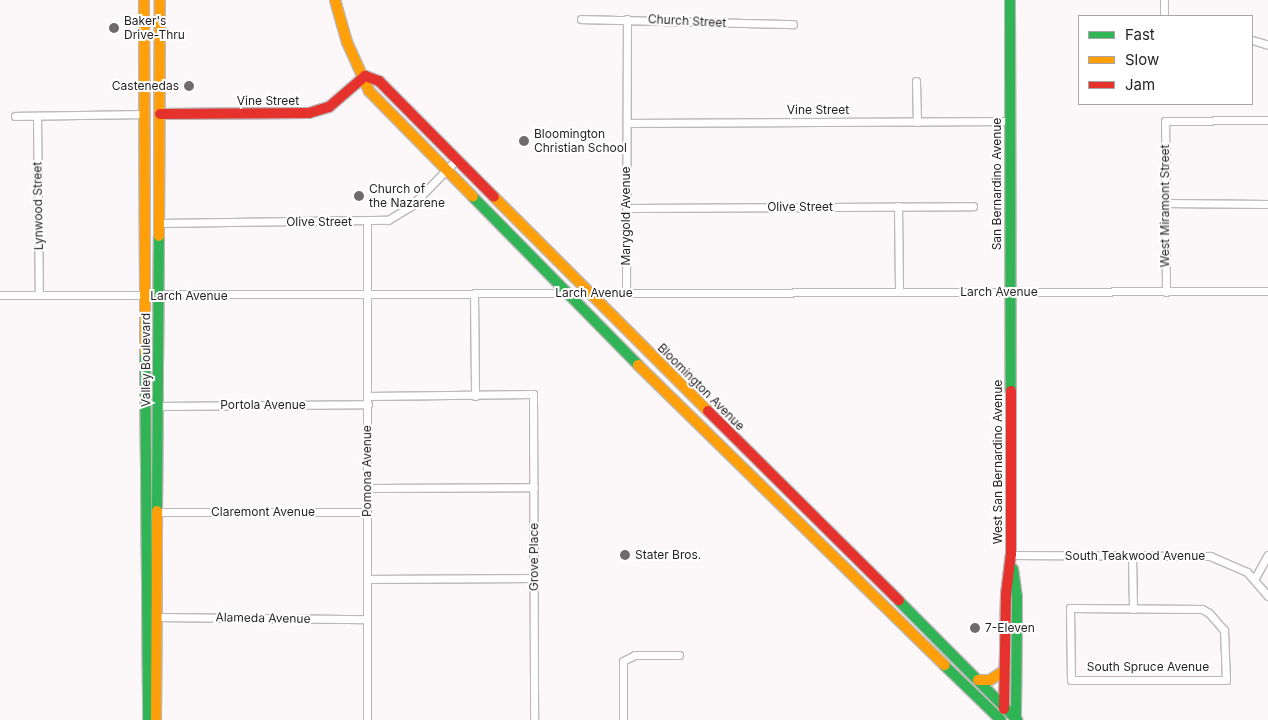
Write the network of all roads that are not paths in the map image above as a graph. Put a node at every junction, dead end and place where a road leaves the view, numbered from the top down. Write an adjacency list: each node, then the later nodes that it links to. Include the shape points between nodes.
1 (144, 0): 14 (main road, Valley Boulevard)
2 (160, 0): 15 (main road, Valley Boulevard)
3 (335, 0): 12 (main road, via 347,42)
4 (1010, 0): 19 (main road, San Bernardino Avenue)
5 (1164, 0): 6 (street)
6 (1164, 15)
7 (581, 19): 8 (street, Church Street)
8 (627, 19): 9 (street, Church Street); 21 (street, Marygold Avenue)
9 (793, 24)
10 (1253, 40): 11 (street)
11 (1268, 45)
12 (365, 76): 15 (main road, Vine Street, via 329,107 309,113); 22 (main road, Bloomington Avenue, via 379,81); 23 (main road, via 369,91)
13 (916, 81): 20 (street)
14 (144, 114): 17 (street); 42 (main road, Valley Boulevard)
15 (160, 114): 30 (main road, Valley Boulevard)
16 (15, 116): 17 (street)
17 (37, 116): 40 (street, Lynwood Street)
18 (1268, 120): 24 (street, West Miramont Street, via 1165,121)
19 (1009, 121): 20 (street, Vine Street); 33 (main road, San Bernardino Avenue)
20 (917, 122): 21 (street, Vine Street)
21 (626, 123): 28 (street, Marygold Avenue)
22 (456, 160): 23 (street, Olive Street); 36 (main road, Bloomington Avenue)
23 (446, 170): 29 (street, Olive Street, via 403,212 388,220); 35 (main road)
24 (1165, 202): 25 (street); 34 (street, West Miramont Street)
25 (1268, 204)
26 (898, 206): 27 (street, Olive Street); 28 (street, Olive Street); 32 (street)
27 (973, 206)
28 (626, 208): 37 (street, Marygold Avenue)
29 (367, 222): 30 (street, Olive Street); 41 (street, Pomona Avenue)
30 (159, 223): 43 (main road, Valley Boulevard)
31 (1268, 291): 34 (street, Larch Avenue)
32 (899, 292): 33 (street, Larch Avenue); 37 (street, Larch Avenue)
33 (1009, 292): 34 (street, Larch Avenue); 44 (main road, San Bernardino Avenue)
34 (1166, 292)
35 (569, 293): 36 (street, Larch Avenue); 38 (street, Larch Avenue); 50 (main road)
36 (590, 293): 37 (street, Larch Avenue); 49 (main road, Bloomington Avenue)
37 (626, 293)
38 (474, 294): 41 (street, Larch Avenue); 46 (street)
39 (0, 295): 40 (street, Larch Avenue)
40 (39, 295): 42 (street, Larch Avenue)
41 (368, 295): 43 (street, Larch Avenue); 45 (street, Pomona Avenue)
42 (145, 296): 43 (street, Larch Avenue); 71 (main road, Valley Boulevard)
43 (159, 296): 48 (main road, Valley Boulevard)
44 (1010, 368): 57 (main road, West San Bernardino Avenue)
45 (368, 396): 46 (street); 47 (street, Pomona Avenue)
46 (475, 396): 52 (street, Grove Place, via 533,394)
47 (368, 404): 48 (street, Portola Avenue); 51 (street, Pomona Avenue)
48 (159, 406): 53 (main road, Valley Boulevard)
49 (737, 440): 50 (main road); 59 (main road, Bloomington Avenue)
50 (726, 451): 55 (main road)
51 (367, 488): 52 (street); 54 (street, Pomona Avenue)
52 (534, 488): 60 (street, Grove Place)
53 (159, 512): 54 (street, Claremont Avenue); 65 (main road, Valley Boulevard)
54 (367, 512): 62 (street, Pomona Avenue)
55 (814, 536): 59 (main road, via 832,546 851,564); 76 (main road)
56 (1268, 554): 61 (street)
57 (1011, 555): 58 (street, South Teakwood Avenue); 68 (main road, West San Bernardino Avenue, via 1006,594); 77 (main road, West San Bernardino Avenue, via 1017,597)
58 (1132, 556): 61 (street, South Teakwood Avenue, via 1214,557); 64 (street)
59 (860, 561): 69 (main road, Bloomington Avenue)
60 (534, 578): 62 (street); 74 (street, Grove Place)
61 (1255, 578): 63 (street)
62 (367, 579): 66 (street, Pomona Avenue)
63 (1268, 596)
64 (1132, 609): 64 (street, South Spruce Avenue, via 1202,609 1209,612 1224,630 1226,680 1071,680 1070,608)
65 (158, 617): 66 (street, Alameda Avenue); 72 (main road, Valley Boulevard)
66 (367, 619): 73 (street, Pomona Avenue)
67 (679, 655): 75 (street, via 635,655 623,661)
68 (1004, 670): 69 (main road, via 990,680); 70 (main road, West San Bernardino Avenue)
69 (978, 680): 70 (main road, Bloomington Avenue)
70 (1004, 706): 76 (main road, West San Bernardino Avenue); 77 (main road, Bloomington Avenue)
71 (148, 720)
72 (156, 720)
73 (367, 720)
74 (534, 720)
75 (622, 720)
76 (1003, 720)
77 (1016, 720)

